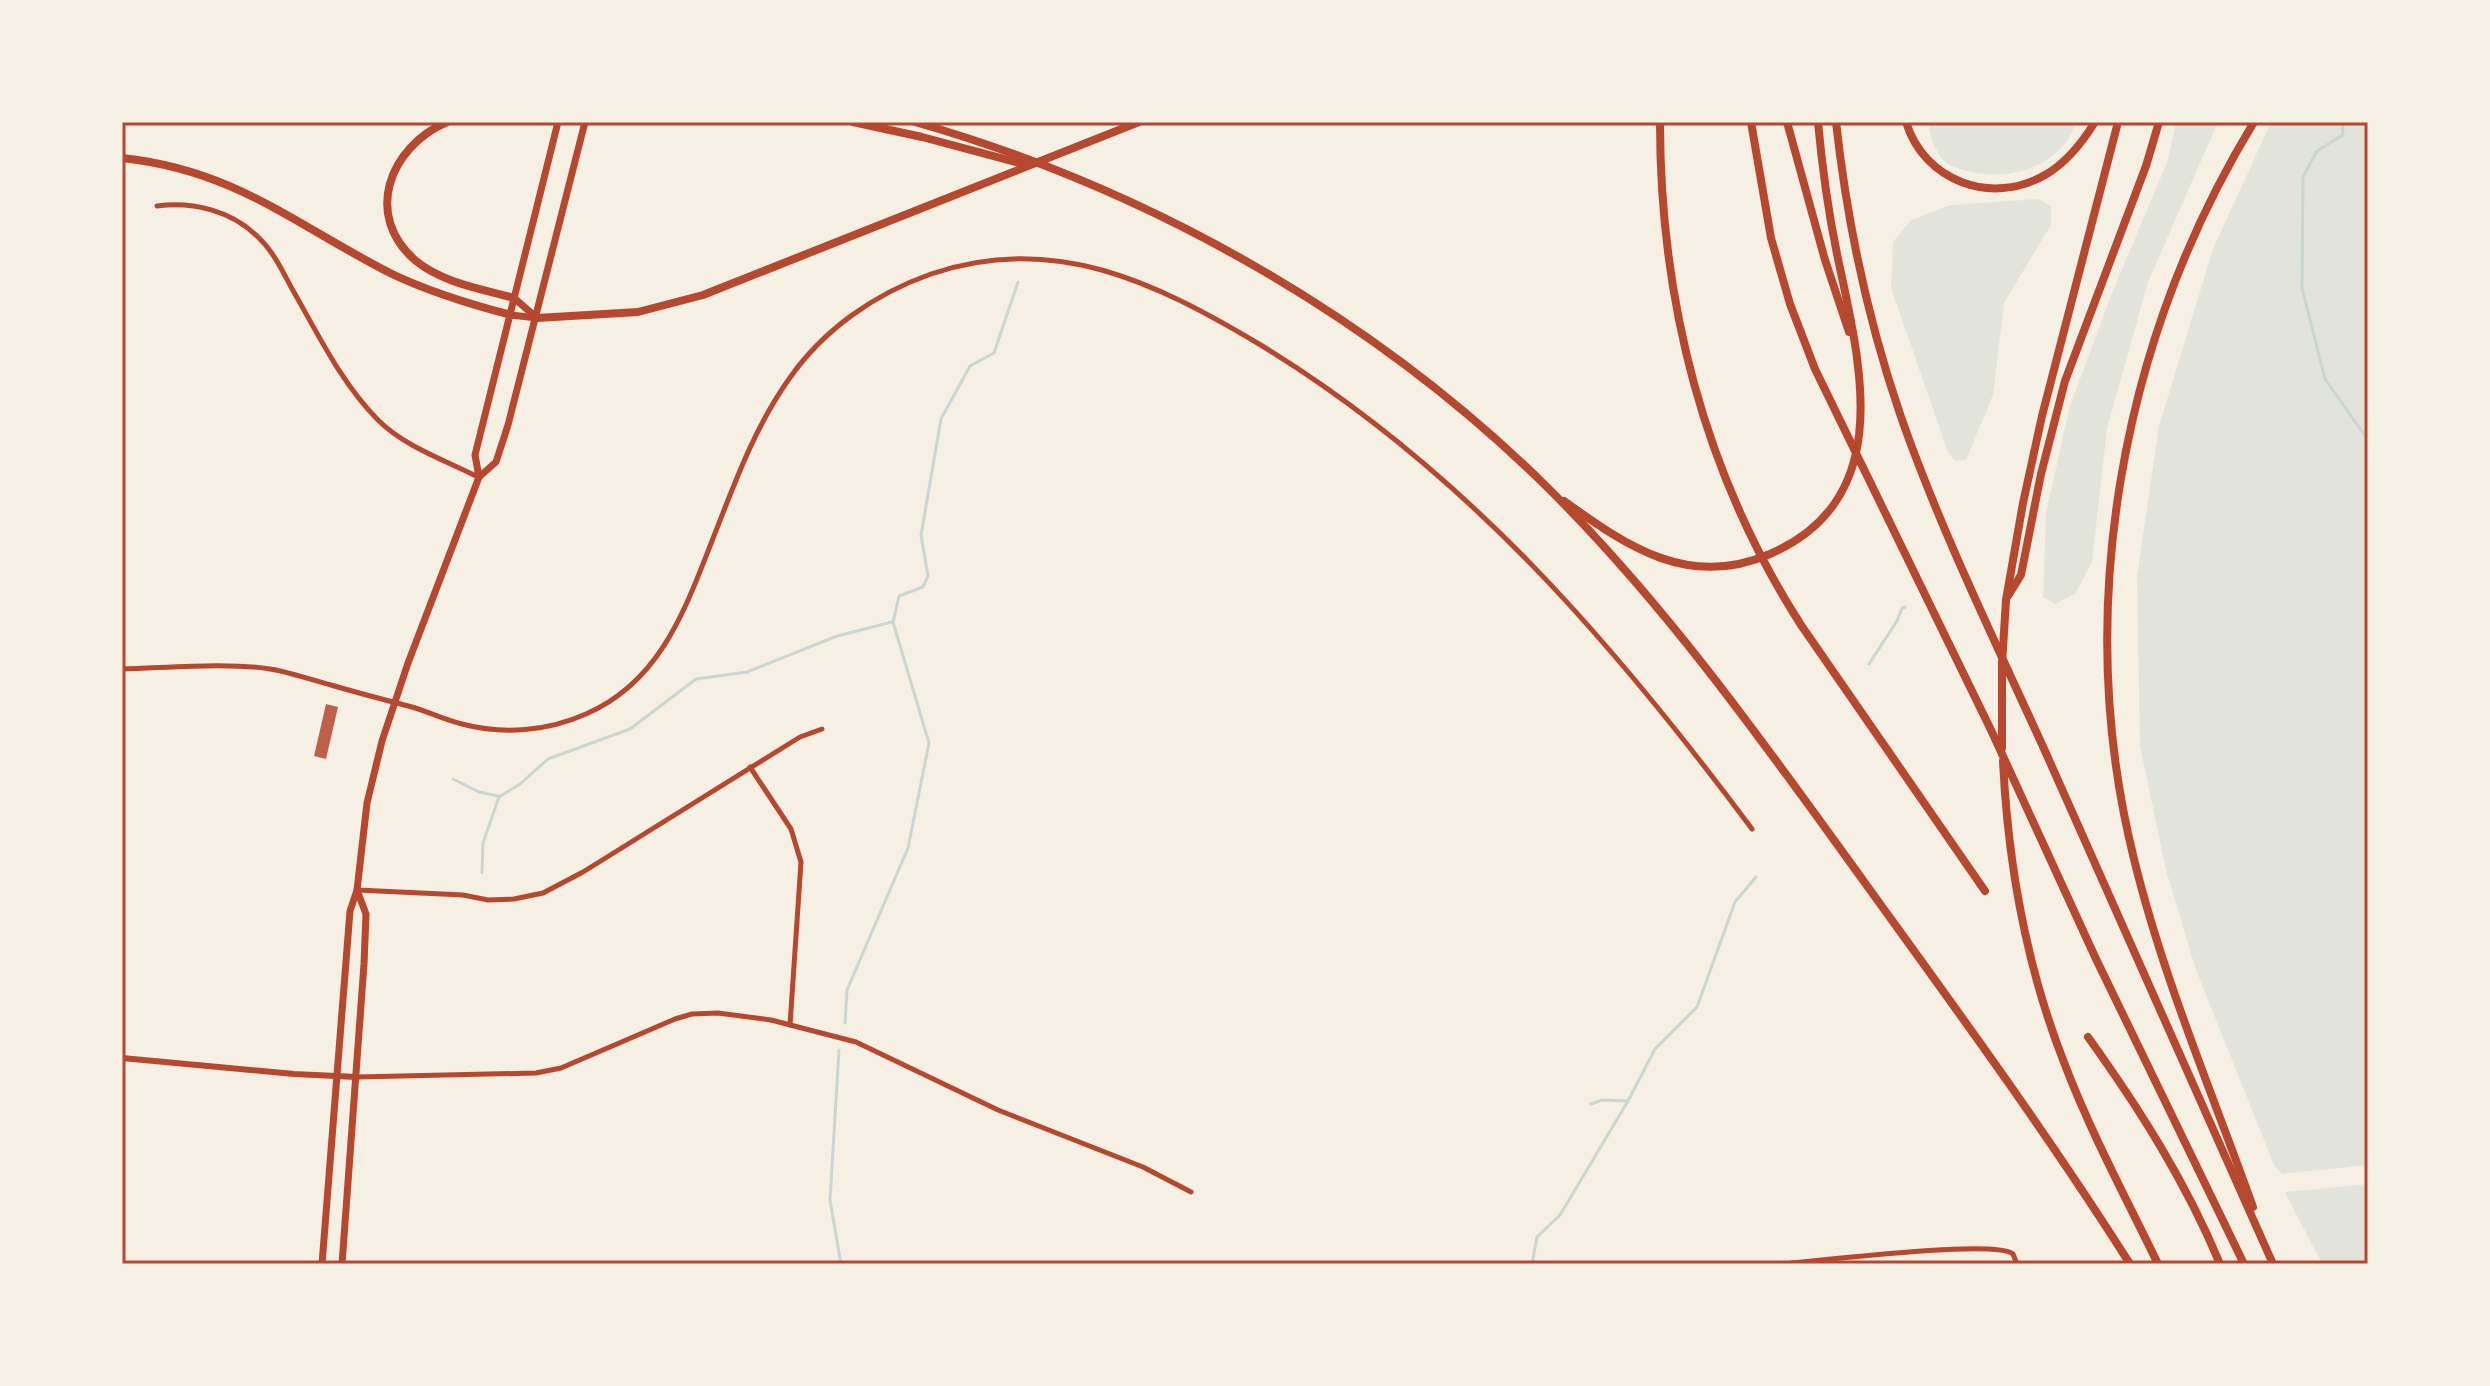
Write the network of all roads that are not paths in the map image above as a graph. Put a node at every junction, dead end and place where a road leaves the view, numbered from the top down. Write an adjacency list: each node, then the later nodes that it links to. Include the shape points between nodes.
1 (447, 122): 20 (highway, via 420,138 396,167 388,190 391,225 401,245 428,269)
2 (558, 122): 20 (main road)
3 (585, 122): 22 (main road)
4 (853, 122): 18 (highway)
5 (915, 122): 18 (highway)
6 (1139, 122): 22 (highway, via 678,303 619,314)
7 (1660, 122): 33 (highway, via 1665,241 1682,342 1712,445 1749,536 1836,679)
8 (1751, 122): 47 (highway, via 1780,271 1807,349)
9 (1787, 122): 23 (highway)
10 (1818, 122): 23 (highway)
11 (1836, 122): 48 (highway, via 1867,300 1911,445)
12 (1906, 122): 13 (highway, via 1916,146 1939,170 1968,186 1990,189 2022,185 2053,170)
13 (2095, 122)
14 (2118, 122): 26 (highway, via 2042,416)
15 (2159, 122): 26 (highway, via 2070,367 2021,575)
16 (2254, 122): 48 (highway, via 2184,258 2139,392 2114,529 2108,658 2120,792 2142,890)
17 (122, 158): 21 (highway, via 171,166 236,187 406,281)
18 (1070, 178): 25 (highway, via 1183,228 1326,311 1426,383)
19 (157, 206): 24 (street, via 207,208 255,234 335,363 379,421 414,446)
20 (514, 298): 21 (main road); 22 (main road)
21 (511, 315): 22 (main road); 24 (main road, via 475,455)
22 (537, 318): 24 (main road, via 496,462)
23 (1859, 363): 25 (highway, via 1862,418 1847,480 1811,528 1764,556 1712,567 1661,559 1613,535)
24 (479, 477): 28 (main road)
25 (1551, 491): 44 (highway, via 1732,700 2030,1111)
26 (2006, 600): 45 (highway, via 2001,711 2005,797 2018,895 2039,988 2075,1090)
27 (122, 669): 28 (street, via 269,669)
28 (394, 703): 31 (street, via 472,727 524,729 570,721 615,698 653,663 673,635 755,436 778,394 814,348 859,310 923,277 988,261 1053,260 1131,277 1206,313 1311,378 1412,453 1578,612); 32 (main road, via 367,803)
29 (822, 729): 30 (street)
30 (750, 767): 32 (street, via 543,893 488,900); 34 (street, via 791,829 801,862)
31 (1752, 829)
32 (357, 890): 37 (main road, via 350,911); 38 (main road, via 366,914)
33 (1985, 891)
34 (790, 1025): 38 (street, via 692,1014 548,1071); 39 (street, via 856,1042 998,1110 1118,1156)
35 (2088, 1037): 46 (highway, via 2173,1168)
36 (122, 1058): 37 (street)
37 (336, 1077): 38 (street); 40 (main road)
38 (357, 1077): 41 (main road)
39 (1191, 1192)
40 (322, 1264)
41 (342, 1264)
42 (1782, 1264): 43 (street, via 1999,1248 2013,1254)
43 (2017, 1264)
44 (2130, 1264)
45 (2158, 1264)
46 (2220, 1264)
47 (2244, 1264)
48 (2274, 1264)

